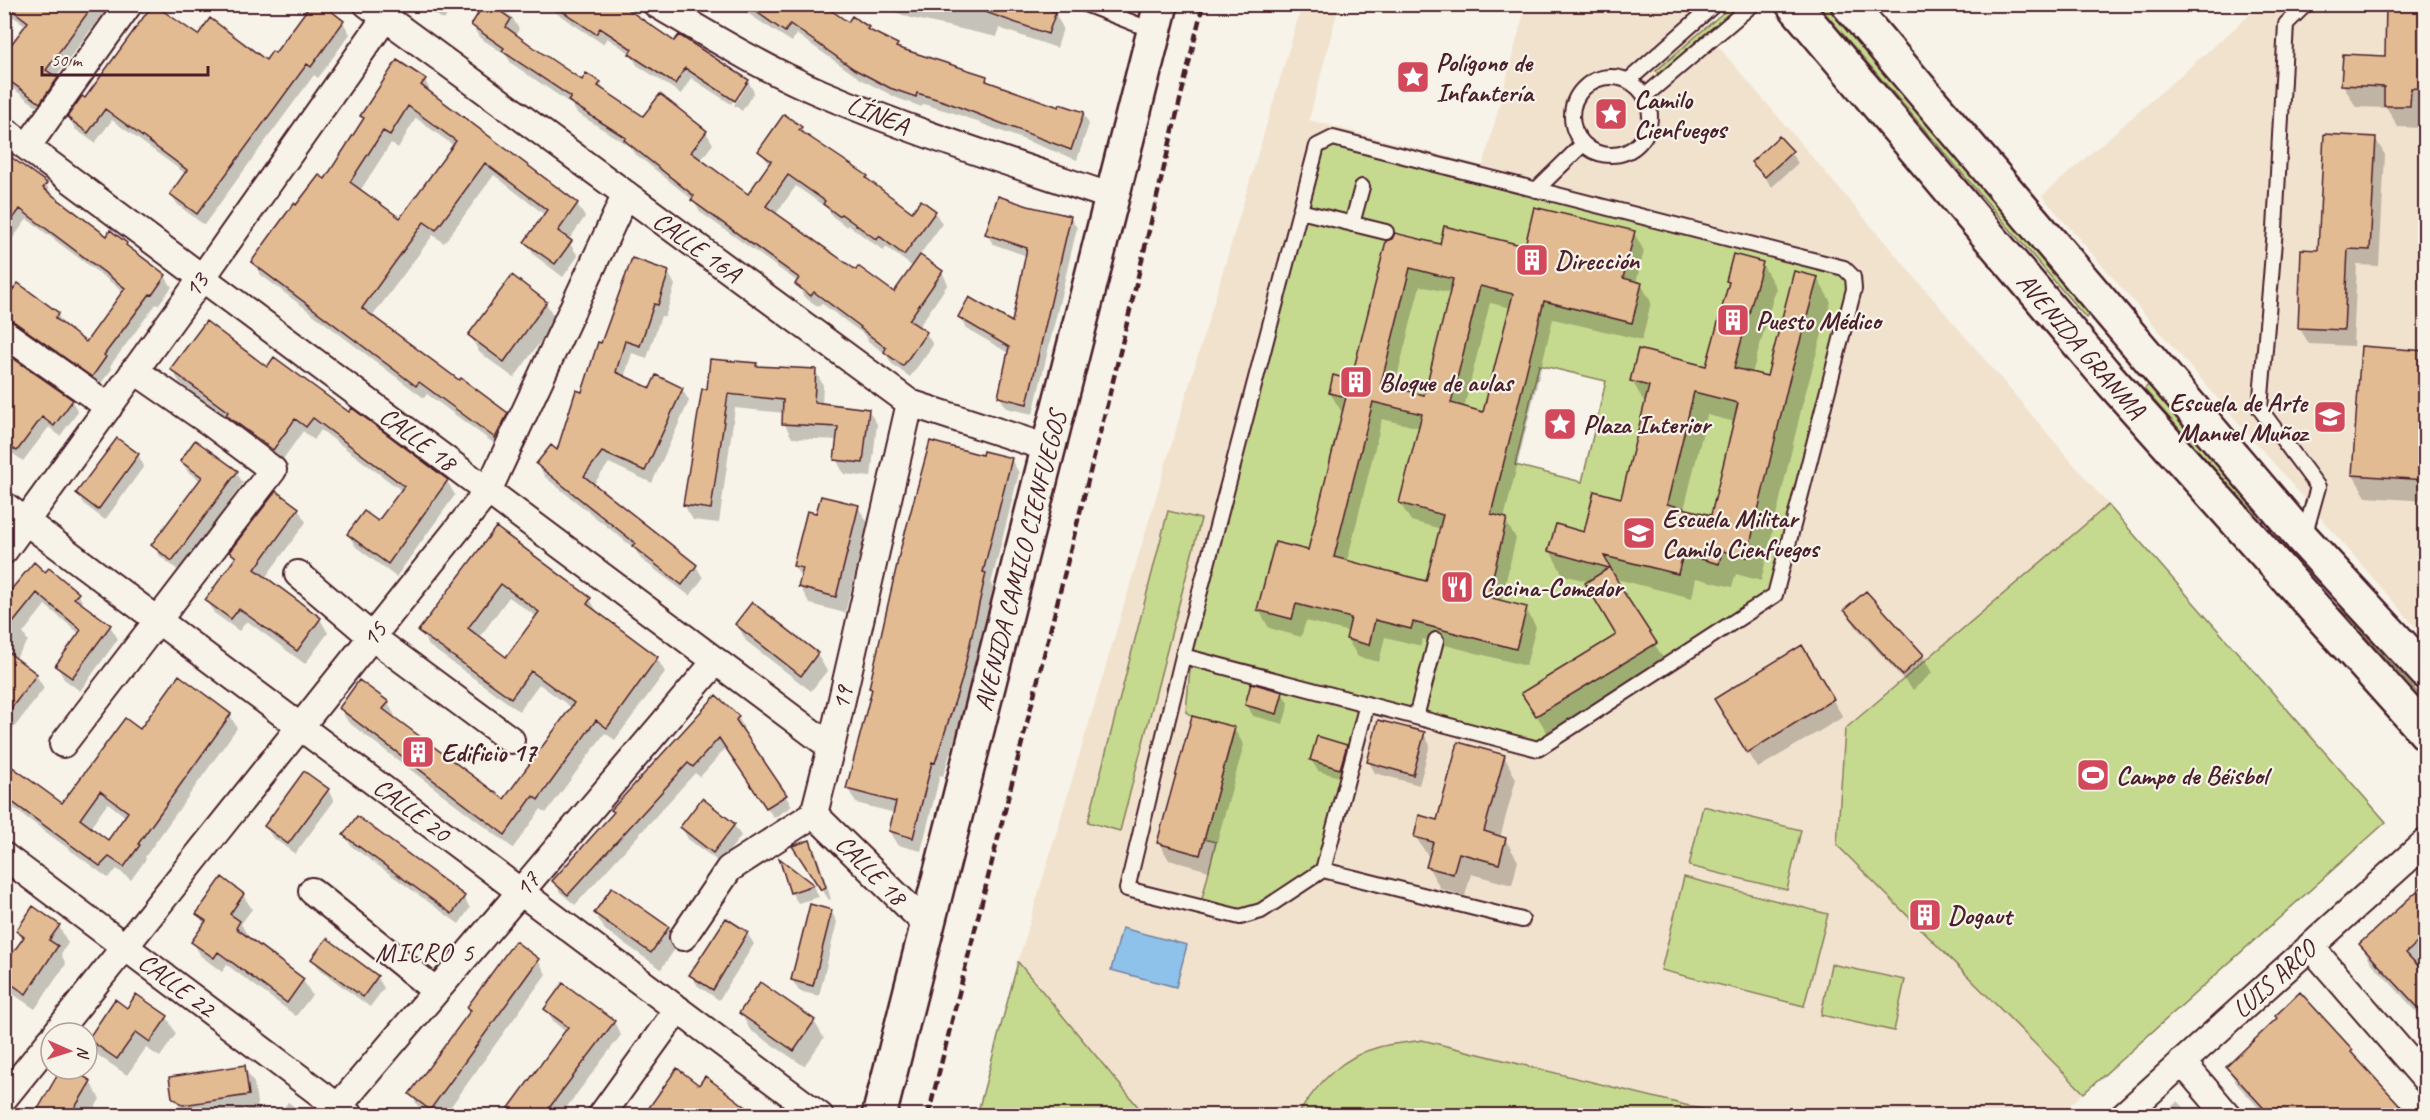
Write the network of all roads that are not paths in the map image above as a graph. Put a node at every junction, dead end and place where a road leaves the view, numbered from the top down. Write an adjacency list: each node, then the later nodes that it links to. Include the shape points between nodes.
1 (129, 4): 15 (street)
2 (656, 4): 19 (street, LÍNEA, via 819,92 927,134)
3 (1085, 4): 10 (lane)
4 (1715, 4): 11 (lane)
5 (1753, 4): 12 (lane)
6 (1793, 4): 27 (main road, AVENIDA GRANMA)
7 (1848, 4): 25 (main road, AVENIDA GRANMA)
8 (2306, 4): 34 (lane, via 2286,24 2260,409 2318,487)
9 (376, 11): 18 (street, CALLE 16A); 23 (street, 13)
10 (1158, 18): 19 (main road, AVENIDA CAMILO CIENFUEGOS)
11 (1629, 80): 12 (lane); 14 (lane, via 1609,76 1596,79 1577,96 1572,121)
12 (1645, 96): 14 (lane, via 1650,106 1648,129 1633,149 1607,155)
13 (4, 130): 15 (street, CALLE 18)
14 (1583, 144): 17 (lane)
15 (27, 147): 23 (street, CALLE 18)
16 (1362, 187): 21 (lane)
17 (1536, 190): 20 (lane, via 1333,138 1317,146); 45 (lane, via 1844,268 1853,277 1854,289 1775,595 1538,749)
18 (626, 194): 28 (street, CALLE 16A); 31 (street, 15)
19 (1112, 197): 30 (main road, AVENIDA CAMILO CIENFUEGOS)
20 (1300, 212): 21 (lane); 41 (lane)
21 (1352, 224): 22 (lane)
22 (1386, 232)
23 (202, 278): 26 (street, 13); 31 (street, CALLE 18)
24 (4, 333): 29 (street)
25 (2137, 343): 27 (main road); 34 (main road, AVENIDA GRANMA)
26 (134, 370): 29 (street, 13); 38 (street, via 273,470)
27 (2104, 373): 36 (main road, AVENIDA GRANMA)
28 (910, 403): 30 (street, CALLE 16A); 50 (street, 19)
29 (109, 406): 33 (street, 13)
30 (1048, 448): 58 (main road, AVENIDA CAMILO CIENFUEGOS)
31 (488, 491): 39 (street, 15); 42 (street, CALLE 18)
32 (4, 505): 33 (street, CALLE 20)
33 (26, 521): 35 (street, 13); 38 (street, CALLE 20)
34 (2303, 539): 36 (street); 43 (main road, AVENIDA GRANMA)
35 (4, 550)
36 (2278, 566): 47 (main road, AVENIDA GRANMA)
37 (298, 574): 39 (street)
38 (158, 620): 46 (street, CALLE 20); 49 (street)
39 (372, 637): 46 (street, 15); 48 (street)
40 (1436, 640): 45 (lane)
41 (1184, 656): 44 (lane); 54 (lane, via 1127,889 1240,917 1261,911)
42 (716, 661): 50 (street, CALLE 18); 56 (street, 17)
43 (2426, 672)
44 (1367, 704): 45 (lane); 54 (lane)
45 (1416, 717)
46 (300, 727): 56 (street, CALLE 20); 60 (street, 15)
47 (2426, 733)
48 (511, 740)
49 (63, 744)
50 (831, 747): 51 (street, 19)
51 (814, 814): 58 (street, CALLE 18); 59 (street, via 729,869)
52 (2426, 842): 61 (street, LUIS ARCO)
53 (4, 856): 60 (street, CALLE 22)
54 (1323, 870): 57 (lane)
55 (312, 891): 62 (street)
56 (520, 891): 62 (street, 17); 63 (street, CALLE 20)
57 (1522, 920)
58 (928, 926): 72 (main road, AVENIDA CAMILO CIENFUEGOS)
59 (683, 937)
60 (126, 946): 64 (street, 15); 69 (street, CALLE 22)
61 (2310, 946): 66 (street, LUIS ARCO); 67 (street)
62 (436, 991): 69 (street, 17)
63 (678, 1010): 70 (street); 71 (street, CALLE 20)
64 (66, 1021)
65 (39, 1055): 68 (street)
66 (2182, 1062): 73 (street, LUIS ARCO); 74 (street)
67 (2426, 1080)
68 (4, 1098)
69 (344, 1111)
70 (601, 1116)
71 (820, 1116)
72 (879, 1116)
73 (2123, 1116)
74 (2228, 1116)

